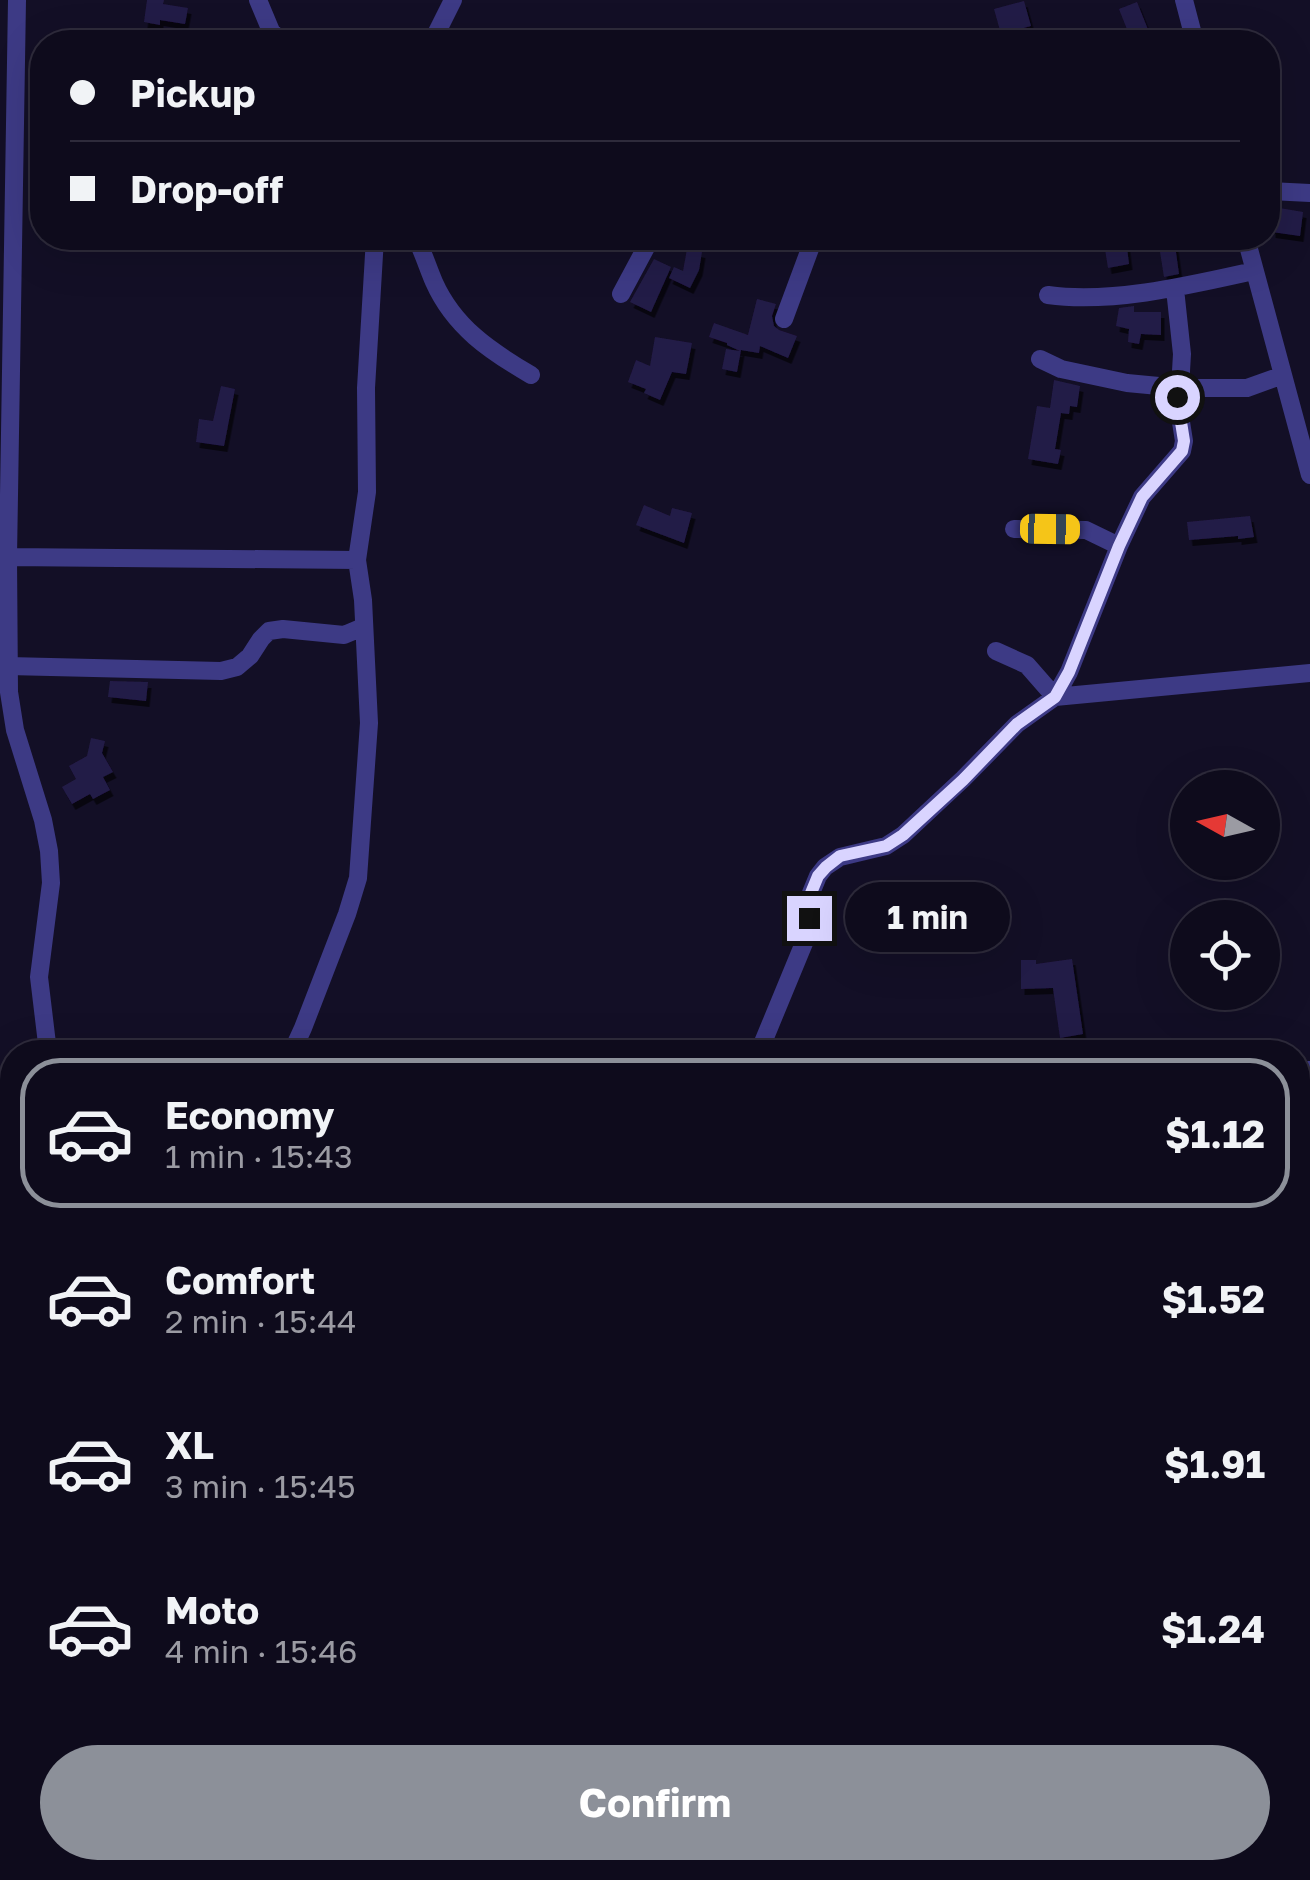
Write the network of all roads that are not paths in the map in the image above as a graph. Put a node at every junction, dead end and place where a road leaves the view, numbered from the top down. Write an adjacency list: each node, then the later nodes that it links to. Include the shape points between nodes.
1 (17, 0): 29 (street)
2 (258, 0): 5 (street)
3 (452, 0): 6 (street)
4 (1184, 0): 7 (street)
5 (271, 30)
6 (440, 30)
7 (1191, 30)
8 (1280, 191): 9 (street)
9 (1310, 194)
10 (374, 250): 28 (street, via 367,492)
11 (421, 250): 21 (street, via 435,285 467,331)
12 (645, 250): 17 (street)
13 (806, 250): 19 (street)
14 (1249, 250): 15 (street)
15 (1254, 271): 16 (street); 22 (street)
16 (1174, 289): 18 (street); 23 (street)
17 (622, 294)
18 (1048, 294)
19 (784, 319)
20 (1040, 360): 23 (street, via 1126,383)
21 (530, 374)
22 (1282, 376): 23 (street, via 1247,388); 24 (street)
23 (1180, 388): 27 (street, via 1182,451 1142,497)
24 (1307, 456): 25 (street)
25 (1310, 475)
26 (1014, 529): 27 (street, via 1086,530)
27 (1119, 546): 34 (street)
28 (358, 560): 29 (street); 30 (street)
29 (5, 562): 32 (street)
30 (364, 627): 32 (street, via 344,635 269,632 238,667 221,671); 36 (street, via 369,723 358,878)
31 (996, 651): 34 (street, via 1028,665)
32 (8, 666): 35 (street, via 15,730 49,852 39,977)
33 (1310, 673): 34 (street)
34 (1055, 697): 37 (street, via 1017,724 903,835 886,846 840,856 818,876 804,942)
35 (47, 1040)
36 (298, 1040)
37 (764, 1040)

